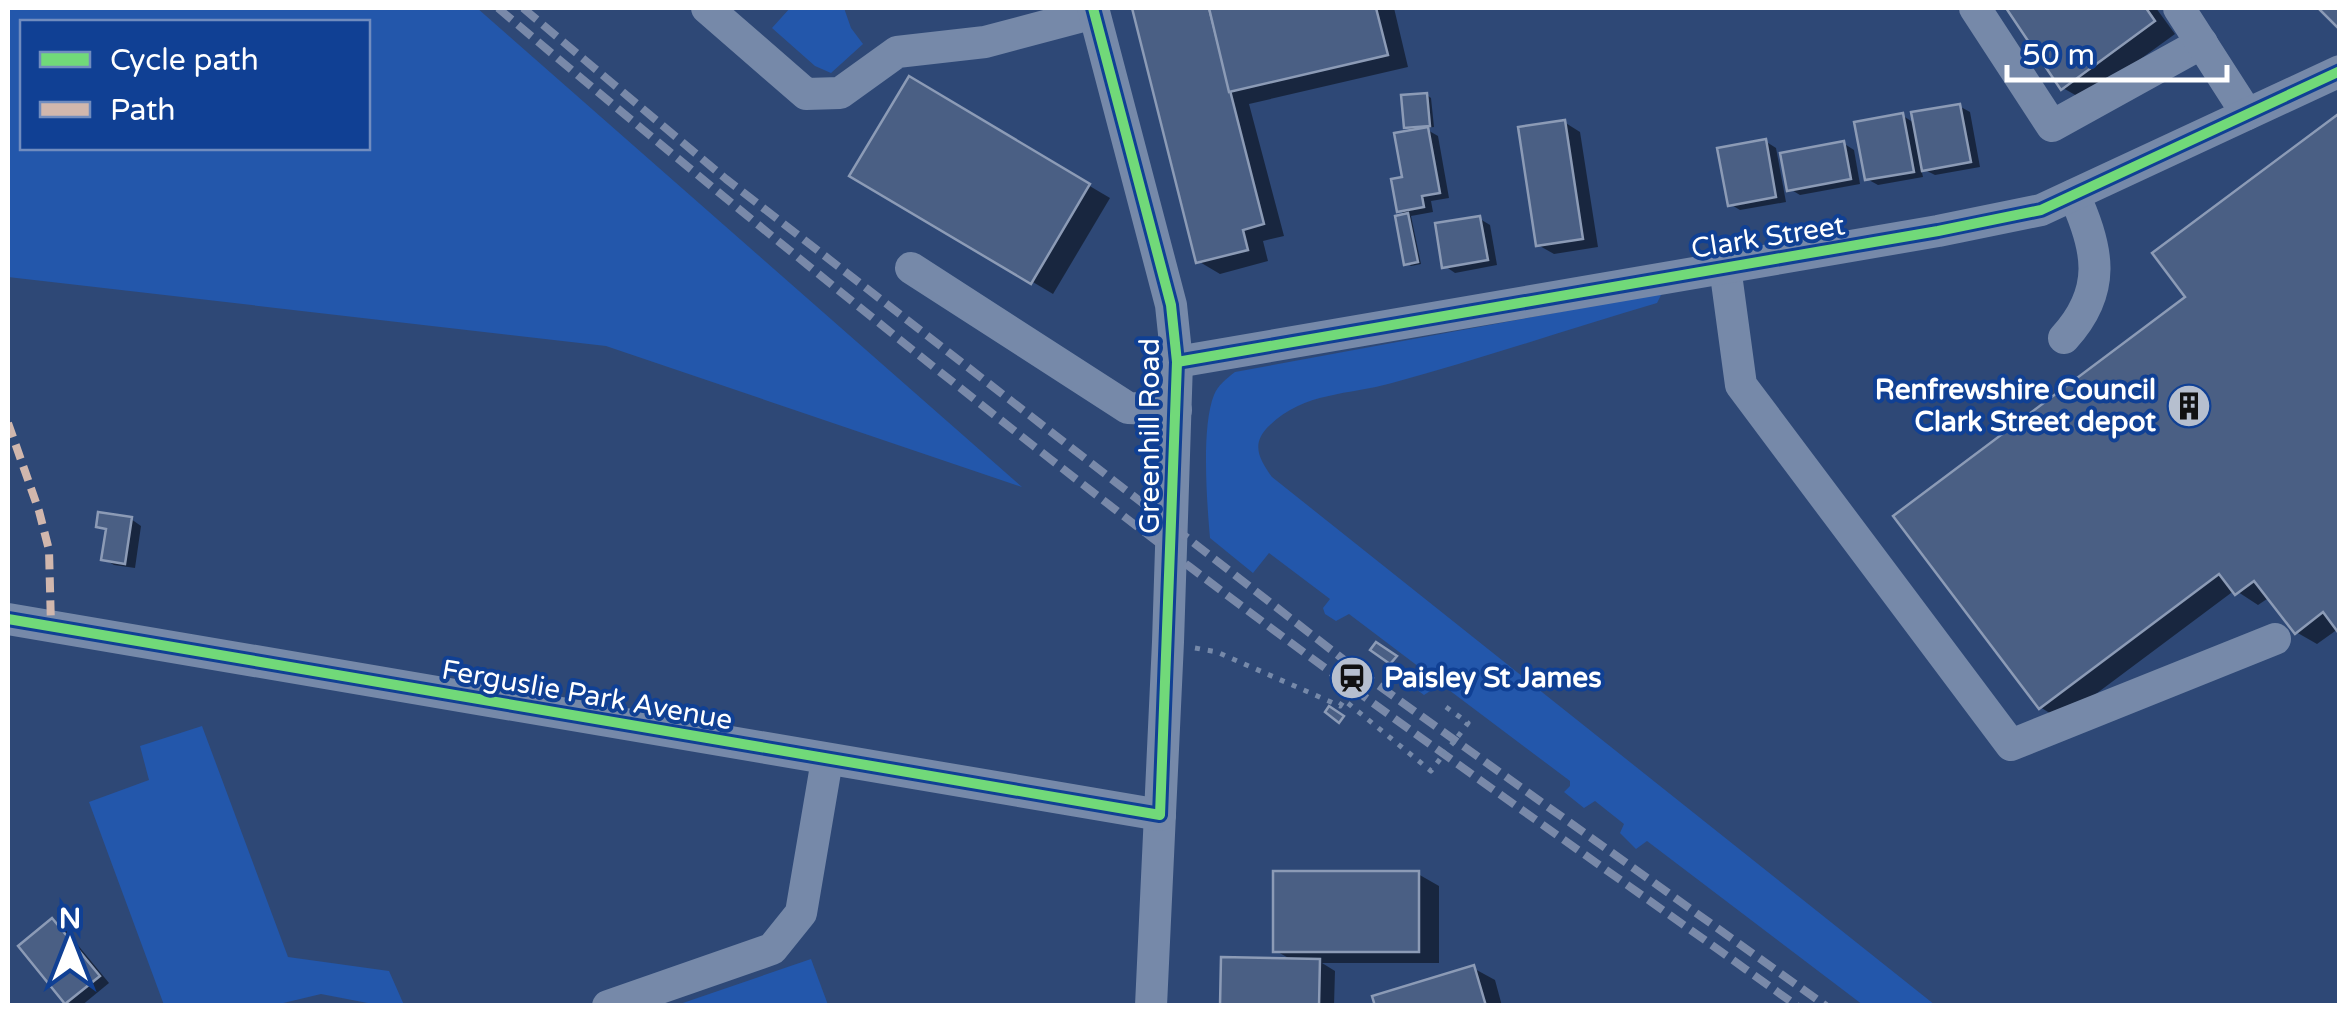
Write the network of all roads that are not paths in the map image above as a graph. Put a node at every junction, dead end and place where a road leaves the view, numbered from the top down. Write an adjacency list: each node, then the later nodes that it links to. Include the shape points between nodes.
1 (707, 8): 4 (street, via 806,94 840,93 897,52 985,42)
2 (1975, 8): 5 (street, via 2052,126)
3 (2179, 8): 5 (street)
4 (1093, 10): 12 (street, Greenhill Road, via 1168,289)
5 (2202, 44): 7 (street)
6 (2340, 71): 7 (street, Clark Street)
7 (2247, 114): 8 (street, Clark Street)
8 (2074, 194): 9 (street, Clark Street, via 2041,210); 11 (street, via 2090,228 2096,268 2081,320)
9 (1725, 266): 12 (street, Clark Street); 15 (street, via 1741,385 2011,745)
10 (911, 268): 13 (street, via 1128,408)
11 (2064, 338)
12 (1176, 362): 13 (street, Greenhill Road)
13 (1176, 410): 17 (street, Greenhill Road)
14 (8, 619): 16 (street, Ferguslie Park Avenue)
15 (2275, 639)
16 (827, 760): 17 (street, Ferguslie Park Avenue); 18 (street, via 801,913 772,949)
17 (1160, 815): 19 (street, Greenhill Road)
18 (608, 1006)
19 (1151, 1006)

